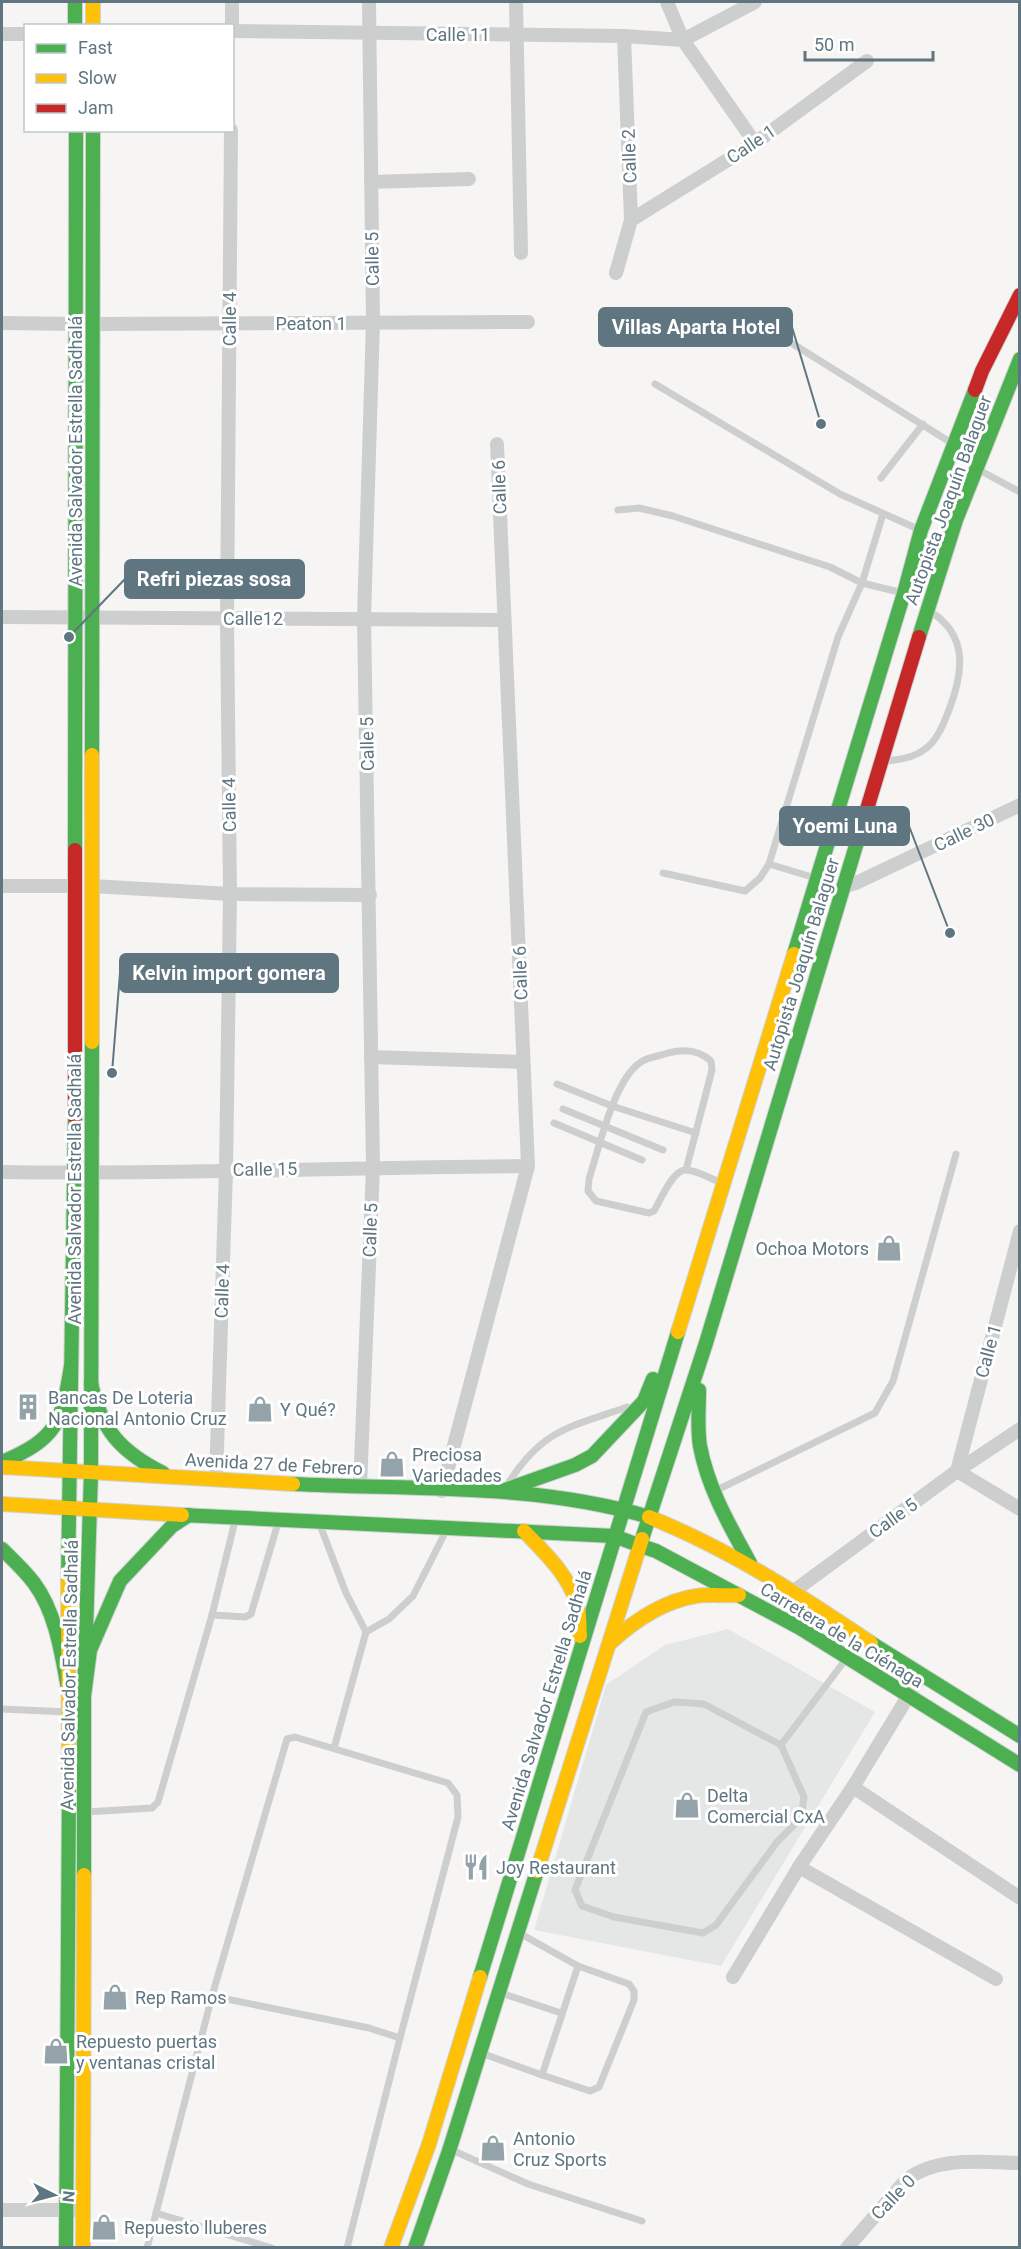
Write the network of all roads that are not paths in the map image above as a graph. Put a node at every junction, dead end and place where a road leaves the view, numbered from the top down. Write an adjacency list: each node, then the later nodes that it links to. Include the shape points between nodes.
1 (75, 2): 8 (main road)
2 (93, 2): 9 (main road)
3 (232, 2): 10 (street)
4 (369, 2): 14 (street, Calle 5)
5 (516, 2): 15 (street)
6 (667, 2): 17 (street)
7 (755, 2): 17 (street)
8 (75, 24)
9 (93, 24)
10 (232, 24)
11 (234, 31): 14 (street, Calle 11)
12 (2, 34): 13 (street)
13 (24, 34)
14 (369, 34): 15 (street, Calle 11); 24 (street, Calle 5)
15 (516, 35): 16 (street, Calle 11); 26 (street)
16 (624, 36): 17 (street, Calle 11); 25 (street, Calle 2)
17 (683, 40): 22 (street)
18 (867, 61): 22 (street, Calle 1)
19 (76, 132): 33 (main road, Avenida Salvador Estrella Sadhalá)
20 (93, 132): 34 (main road, Avenida Salvador Estrella Sadhalá)
21 (231, 132): 32 (street, Calle 4)
22 (755, 143): 25 (street, Calle 1)
23 (469, 179): 24 (street)
24 (371, 182): 29 (street, Calle 5)
25 (631, 220): 27 (street, Calle 2)
26 (521, 253)
27 (616, 273)
28 (1020, 294): 40 (main road, Autopista Joaquín Balaguer, via 982,371)
29 (373, 322): 30 (street, Peaton 1); 32 (street, Peaton 1); 53 (street, Calle 5)
30 (528, 322)
31 (2, 323): 33 (street)
32 (229, 323): 34 (street, Peaton 1); 54 (street, Calle 4)
33 (76, 324): 51 (main road, Avenida Salvador Estrella Sadhalá)
34 (94, 324): 52 (main road, Avenida Salvador Estrella Sadhalá)
35 (769, 329): 38 (lane)
36 (1020, 359): 41 (main road, Autopista Joaquín Balaguer)
37 (655, 384): 45 (lane, via 840,494)
38 (923, 424): 40 (lane); 42 (lane)
39 (497, 444): 55 (street, Calle 6)
40 (955, 444): 46 (main road, Autopista Joaquín Balaguer)
41 (976, 469): 43 (lane); 49 (main road, Autopista Joaquín Balaguer)
42 (881, 478)
43 (1020, 492)
44 (618, 510): 47 (lane, via 639,508 673,516 830,567)
45 (883, 514): 46 (lane); 47 (lane)
46 (921, 530): 48 (main road, Autopista Joaquín Balaguer)
47 (862, 583): 48 (lane); 58 (lane, via 838,637)
48 (904, 593): 60 (main road, Autopista Joaquín Balaguer)
49 (927, 609): 56 (main road, Autopista Joaquín Balaguer); 56 (lane, via 945,621 955,637 961,664 956,693 944,725 926,749 905,759)
50 (2, 616): 51 (street, Calle12)
51 (77, 616): 52 (street, Calle12); 62 (main road, Avenida Salvador Estrella Sadhalá)
52 (93, 616): 54 (street, Calle12); 63 (main road, Avenida Salvador Estrella Sadhalá)
53 (364, 618): 54 (street, Calle12); 55 (street, Calle12); 66 (street, Calle 5)
54 (227, 619): 65 (street, Calle 4)
55 (504, 620): 68 (street, Calle 6)
56 (880, 762): 64 (main road, Autopista Joaquín Balaguer)
57 (1020, 805): 64 (street, Calle 30)
58 (769, 864): 59 (lane, via 745,891); 60 (lane)
59 (663, 873)
60 (817, 878): 86 (main road, Autopista Joaquín Balaguer)
61 (2, 886): 62 (street)
62 (76, 886): 84 (main road, Avenida Salvador Estrella Sadhalá)
63 (92, 886): 65 (street); 85 (main road, Avenida Salvador Estrella Sadhalá)
64 (842, 887): 89 (main road, Autopista Joaquín Balaguer)
65 (230, 894): 66 (street); 81 (street, Calle 4)
66 (370, 895): 67 (street, Calle 5)
67 (371, 1057): 68 (street); 80 (street, Calle 5)
68 (523, 1062): 79 (street, Calle 6)
69 (557, 1084): 70 (lane)
70 (612, 1106): 73 (lane); 74 (lane); 74 (lane, via 627,1076 642,1061 680,1050 703,1054 711,1061 712,1070)
71 (563, 1109): 73 (lane)
72 (554, 1123): 75 (lane)
73 (606, 1127): 75 (lane); 76 (lane)
74 (696, 1133): 82 (lane)
75 (601, 1143): 78 (lane); 82 (lane, via 589,1179 588,1191 596,1201 652,1212 672,1179)
76 (663, 1150)
77 (956, 1154): 104 (lane, via 893,1381 874,1413)
78 (642, 1160)
79 (528, 1166): 80 (street, Calle 15); 102 (street, Calle 6)
80 (373, 1167): 81 (street, Calle 15); 101 (street, Calle 5)
81 (226, 1170): 85 (street, Calle 15); 100 (street, Calle 4)
82 (686, 1170): 86 (lane)
83 (2, 1172): 84 (street, Calle 15)
84 (75, 1174): 85 (street, Calle 15); 90 (main road, Avenida Salvador Estrella Sadhalá)
85 (92, 1174): 91 (main road, Avenida Salvador Estrella Sadhalá)
86 (724, 1183): 88 (main road, Autopista Joaquín Balaguer)
87 (1020, 1231): 97 (street, Calle 1)
88 (699, 1265): 92 (main road); 107 (main road, Avenida Salvador Estrella Sadhalá)
89 (706, 1343): 104 (main road, via 699,1386 699,1436); 111 (main road)
90 (71, 1366): 94 (main road, via 59,1420 39,1440); 96 (main road, Avenida Salvador Estrella Sadhalá)
91 (91, 1383): 98 (main road, Avenida Salvador Estrella Sadhalá); 99 (main road, via 102,1423 116,1440 140,1461)
92 (644, 1401): 103 (main road, via 592,1456); 103 (lane, via 574,1424 546,1439 523,1460)
93 (1020, 1430): 97 (street, Calle 5)
94 (2, 1462)
95 (2, 1467): 96 (main road, Avenida 27 de Febrero)
96 (69, 1471): 98 (main road, Avenida 27 de Febrero); 106 (main road, Avenida Salvador Estrella Sadhalá)
97 (957, 1471): 108 (street); 121 (street, Calle 5)
98 (91, 1472): 99 (main road, Avenida 27 de Febrero); 109 (main road, Avenida Salvador Estrella Sadhalá)
99 (169, 1476): 100 (main road, Avenida 27 de Febrero)
100 (216, 1480): 101 (main road, Avenida 27 de Febrero)
101 (360, 1487): 102 (main road, Avenida 27 de Febrero)
102 (442, 1491): 103 (main road, Avenida 27 de Febrero)
103 (502, 1491): 107 (main road, Avenida 27 de Febrero)
104 (714, 1491): 120 (main road)
105 (2, 1504): 106 (main road)
106 (68, 1508): 109 (main road); 130 (main road, Avenida Salvador Estrella Sadhalá)
107 (623, 1508): 111 (main road, Avenida 27 de Febrero); 117 (main road, Avenida Salvador Estrella Sadhalá)
108 (1020, 1509)
109 (90, 1510): 110 (main road); 132 (main road, Avenida Salvador Estrella Sadhalá)
110 (189, 1515): 112 (main road); 132 (main road, via 172,1526 120,1581 90,1650)
111 (650, 1517): 118 (main road); 120 (main road, Carretera de la Ciénaga)
112 (236, 1518): 113 (main road); 124 (lane)
113 (278, 1520): 114 (main road); 124 (lane, via 251,1614 234,1618)
114 (320, 1522): 115 (main road); 125 (lane, via 346,1593)
115 (447, 1529): 116 (main road); 125 (lane, via 413,1596)
116 (524, 1531): 117 (main road); 127 (main road, via 555,1564 578,1606)
117 (614, 1536): 118 (main road); 127 (main road, Avenida Salvador Estrella Sadhalá)
118 (641, 1545): 122 (main road, Carretera de la Ciénaga); 126 (main road)
119 (2, 1549): 130 (main road, via 35,1584 46,1605)
120 (750, 1563): 121 (main road, Carretera de la Ciénaga)
121 (794, 1591): 123 (street, Calle 5); 129 (main road, Carretera de la Ciénaga)
122 (740, 1595): 123 (main road, Carretera de la Ciénaga); 126 (main road, via 692,1598 667,1607 628,1625)
123 (770, 1612): 128 (main road, Carretera de la Ciénaga)
124 (212, 1615): 140 (lane, via 158,1802 141,1810)
125 (366, 1632): 137 (lane)
126 (608, 1645): 143 (main road)
127 (581, 1649): 147 (main road, Avenida Salvador Estrella Sadhalá)
128 (846, 1658): 131 (main road, Carretera de la Ciénaga); 136 (lane)
129 (921, 1675): 131 (street); 135 (main road, Carretera de la Ciénaga)
130 (69, 1694): 134 (main road, Avenida Salvador Estrella Sadhalá)
131 (907, 1695): 138 (main road, Carretera de la Ciénaga); 139 (street)
132 (84, 1696): 140 (main road, Avenida Salvador Estrella Sadhalá)
133 (2, 1709): 134 (lane)
134 (69, 1713): 158 (main road, Avenida Salvador Estrella Sadhalá)
135 (1020, 1736)
136 (781, 1745): 136 (lane, via 704,1704 674,1702 646,1712 575,1890 582,1906 615,1917 703,1933 716,1925 802,1811 804,1797)
137 (334, 1748): 149 (lane, via 295,1737 287,1739); 151 (lane, via 448,1783 457,1795 458,1817)
138 (1020, 1765)
139 (852, 1787): 141 (street); 142 (street)
140 (85, 1812): 159 (main road, Avenida Salvador Estrella Sadhalá)
141 (799, 1867): 145 (street); 146 (street)
142 (1020, 1898)
143 (517, 1932): 144 (lane); 148 (main road)
144 (578, 1966): 150 (lane); 154 (lane, via 629,1984 634,2000 599,2087 590,2091)
145 (733, 1977)
146 (996, 1979)
147 (477, 1986): 148 (lane); 152 (main road, Avenida Salvador Estrella Sadhalá)
148 (498, 1992): 150 (lane); 153 (main road)
149 (212, 1996): 151 (lane, via 369,2028); 160 (lane)
150 (561, 2013): 154 (lane)
151 (400, 2038): 166 (lane)
152 (459, 2046): 153 (lane); 167 (main road, Avenida Salvador Estrella Sadhalá)
153 (479, 2053): 154 (lane); 155 (main road)
154 (542, 2075)
155 (449, 2149): 161 (lane, via 528,2184); 168 (main road)
156 (1020, 2163): 169 (street, Calle 0, via 949,2163 925,2168 906,2180)
157 (2, 2210): 158 (street)
158 (67, 2210): 159 (street); 162 (main road, Avenida Salvador Estrella Sadhalá)
159 (83, 2210): 163 (main road, Avenida Salvador Estrella Sadhalá)
160 (156, 2213): 164 (lane); 165 (lane)
161 (642, 2221)
162 (66, 2247)
163 (83, 2247)
164 (147, 2247)
165 (272, 2247)
166 (347, 2247)
167 (391, 2247)
168 (415, 2247)
169 (847, 2247)

